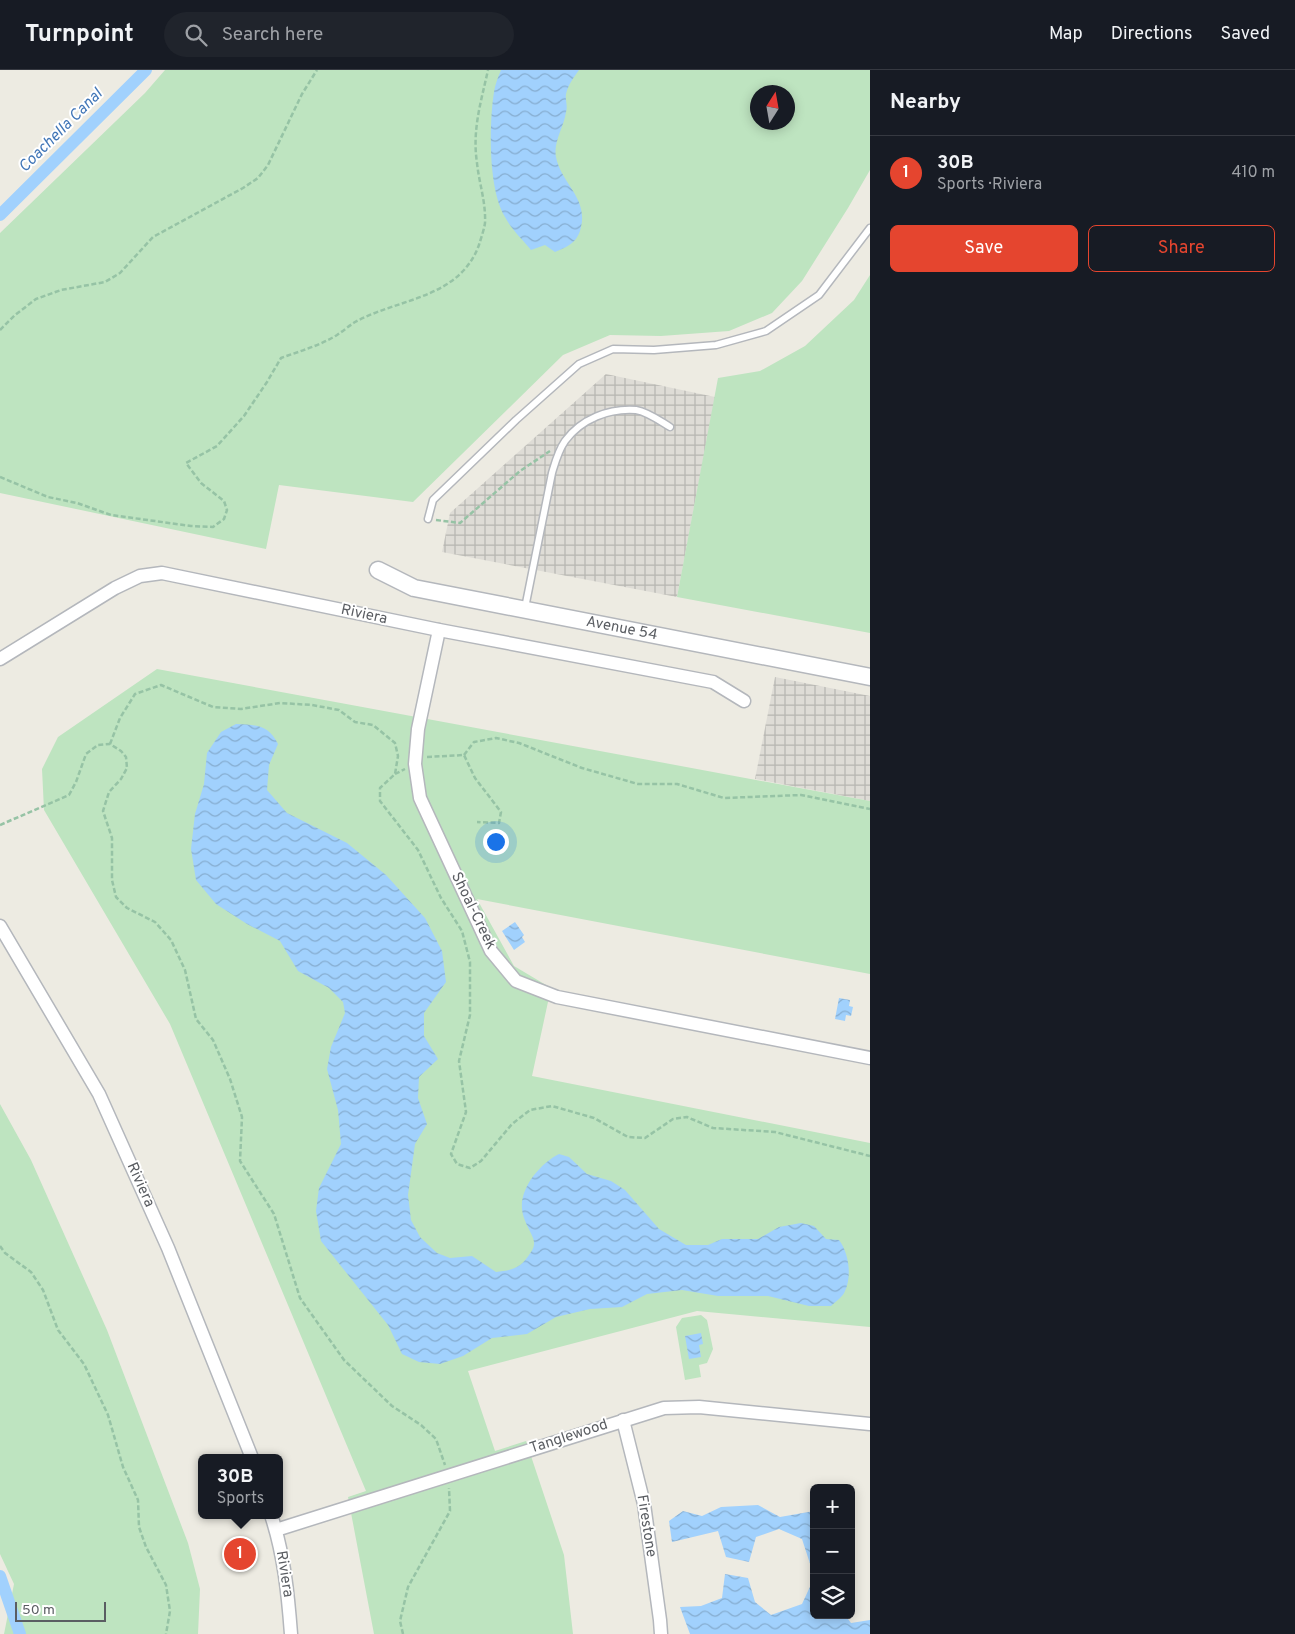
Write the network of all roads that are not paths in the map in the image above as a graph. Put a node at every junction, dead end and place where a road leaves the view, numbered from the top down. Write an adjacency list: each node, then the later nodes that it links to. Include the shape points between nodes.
1 (870, 228): 3 (lane, via 819,295 766,331 716,345 654,350 613,348 579,364 433,500)
2 (670, 427): 5 (lane, via 637,410 607,411 581,426 565,441 552,474)
3 (428, 519)
4 (378, 570): 5 (street, Avenue 54, via 414,588)
5 (525, 609): 8 (street, Avenue 54)
6 (439, 630): 7 (street, Riviera, via 162,573 140,576 115,588); 9 (street, Riviera, via 713,682); 11 (street, Shoal-Creek, via 418,729 415,764 420,798 491,951 516,981 557,997)
7 (0, 659)
8 (870, 677)
9 (744, 701)
10 (0, 926): 14 (street, Riviera, via 99,1094 168,1248)
11 (870, 1058)
12 (624, 1420): 13 (street, Tanglewood, via 664,1408 699,1407); 16 (street, Tanglewood); 18 (street, Firestone, via 644,1504)
13 (870, 1424)
14 (250, 1454)
15 (272, 1519): 16 (street, Riviera)
16 (276, 1530): 17 (street, Riviera, via 287,1583)
17 (291, 1634)
18 (660, 1634)

